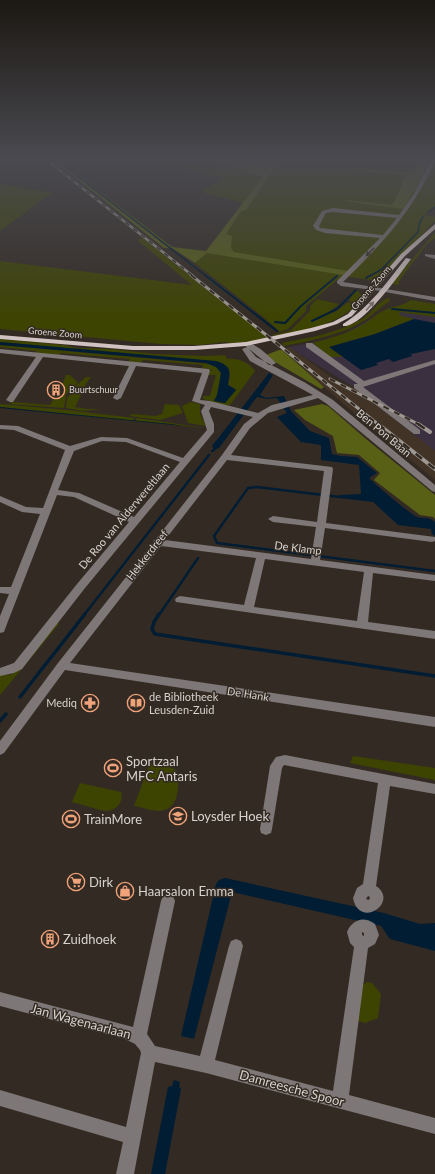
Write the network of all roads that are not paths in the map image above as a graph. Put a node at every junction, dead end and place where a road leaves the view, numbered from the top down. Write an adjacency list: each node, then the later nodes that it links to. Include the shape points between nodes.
1 (322, 215): 6 (street, via 316,226 318,229)
2 (379, 215): 3 (street)
3 (401, 217): 6 (street)
4 (435, 226): 5 (main road, Groene Zoom)
5 (426, 236): 9 (main road, Groene Zoom, via 403,255); 10 (main road, Groene Zoom)
6 (385, 238): 9 (street, one-way to 9, via 339,282)
7 (427, 255): 8 (street)
8 (435, 257)
9 (372, 290): 10 (street); 15 (main road, Groene Zoom, via 350,315 335,323)
10 (382, 291): 11 (street); 12 (street); 16 (main road, Groene Zoom, one-way to 10, via 318,334 345,325 359,317)
11 (435, 299)
12 (435, 303)
13 (0, 337): 15 (main road, Groene Zoom, via 187,353 219,353)
14 (309, 345): 21 (street)
15 (246, 347): 16 (main road, Groene Zoom); 22 (street, Ben Pon Baan, via 253,359)
16 (255, 348): 22 (street, Ben Pon Baan, via 262,356 316,389)
17 (0, 352): 18 (street)
18 (40, 355): 20 (street); 24 (street)
19 (435, 362): 21 (street)
20 (134, 364): 23 (street); 25 (street, via 206,371 196,401)
21 (363, 384): 28 (street, via 357,386)
22 (319, 395): 26 (street, Hekkerdreef, via 275,407); 32 (street, Ben Pon Baan)
23 (117, 398)
24 (10, 400)
25 (210, 404): 26 (street); 31 (street, De Roo van Alderwereltlaan, via 205,411 211,430)
26 (263, 414): 30 (street, Hekkerdreef, via 247,426)
27 (0, 426): 29 (street, via 15,428)
28 (417, 432)
29 (70, 449): 31 (street, via 101,439 127,440); 33 (street)
30 (225, 457): 38 (street, via 329,469); 40 (street, Hekkerdreef)
31 (185, 461): 37 (street, De Roo van Alderwereltlaan)
32 (435, 489)
33 (53, 492): 35 (street); 37 (street, via 76,495)
34 (0, 499): 35 (street, via 25,510)
35 (46, 512): 46 (street)
36 (273, 519): 38 (street)
37 (135, 520): 53 (street, De Roo van Alderwereltlaan, via 18,666)
38 (321, 525): 39 (street); 42 (street)
39 (432, 539)
40 (157, 542): 41 (street, De Klamp); 52 (street, Hekkerdreef)
41 (261, 556): 42 (street, De Klamp); 48 (street)
42 (316, 558): 43 (street, De Klamp)
43 (369, 570): 44 (street, De Klamp); 49 (street)
44 (435, 578)
45 (0, 590): 46 (street)
46 (15, 591): 50 (street)
47 (180, 600): 48 (street)
48 (248, 609): 49 (street)
49 (362, 625): 51 (street)
50 (0, 629)
51 (435, 635)
52 (62, 666): 54 (street, De Hank); 55 (street, Hekkerdreef)
53 (0, 672)
54 (435, 722)
55 (0, 750)
56 (385, 779): 57 (street); 58 (street, via 290,760 280,761 276,766); 59 (street)
57 (435, 789)
58 (266, 828)
59 (369, 890)
60 (168, 901): 64 (street)
61 (362, 942): 68 (street)
62 (236, 946): 66 (street)
63 (0, 999): 64 (street, Jan Wagenaarlaan)
64 (139, 1036): 65 (street, Jan Wagenaarlaan, via 147,1045)
65 (149, 1053): 66 (street, Damreesche Spoor); 70 (street)
66 (206, 1065): 68 (street, Damreesche Spoor)
67 (0, 1098): 70 (street)
68 (340, 1101): 69 (street, Damreesche Spoor)
69 (435, 1126)
70 (133, 1137): 71 (street)
71 (125, 1174)

